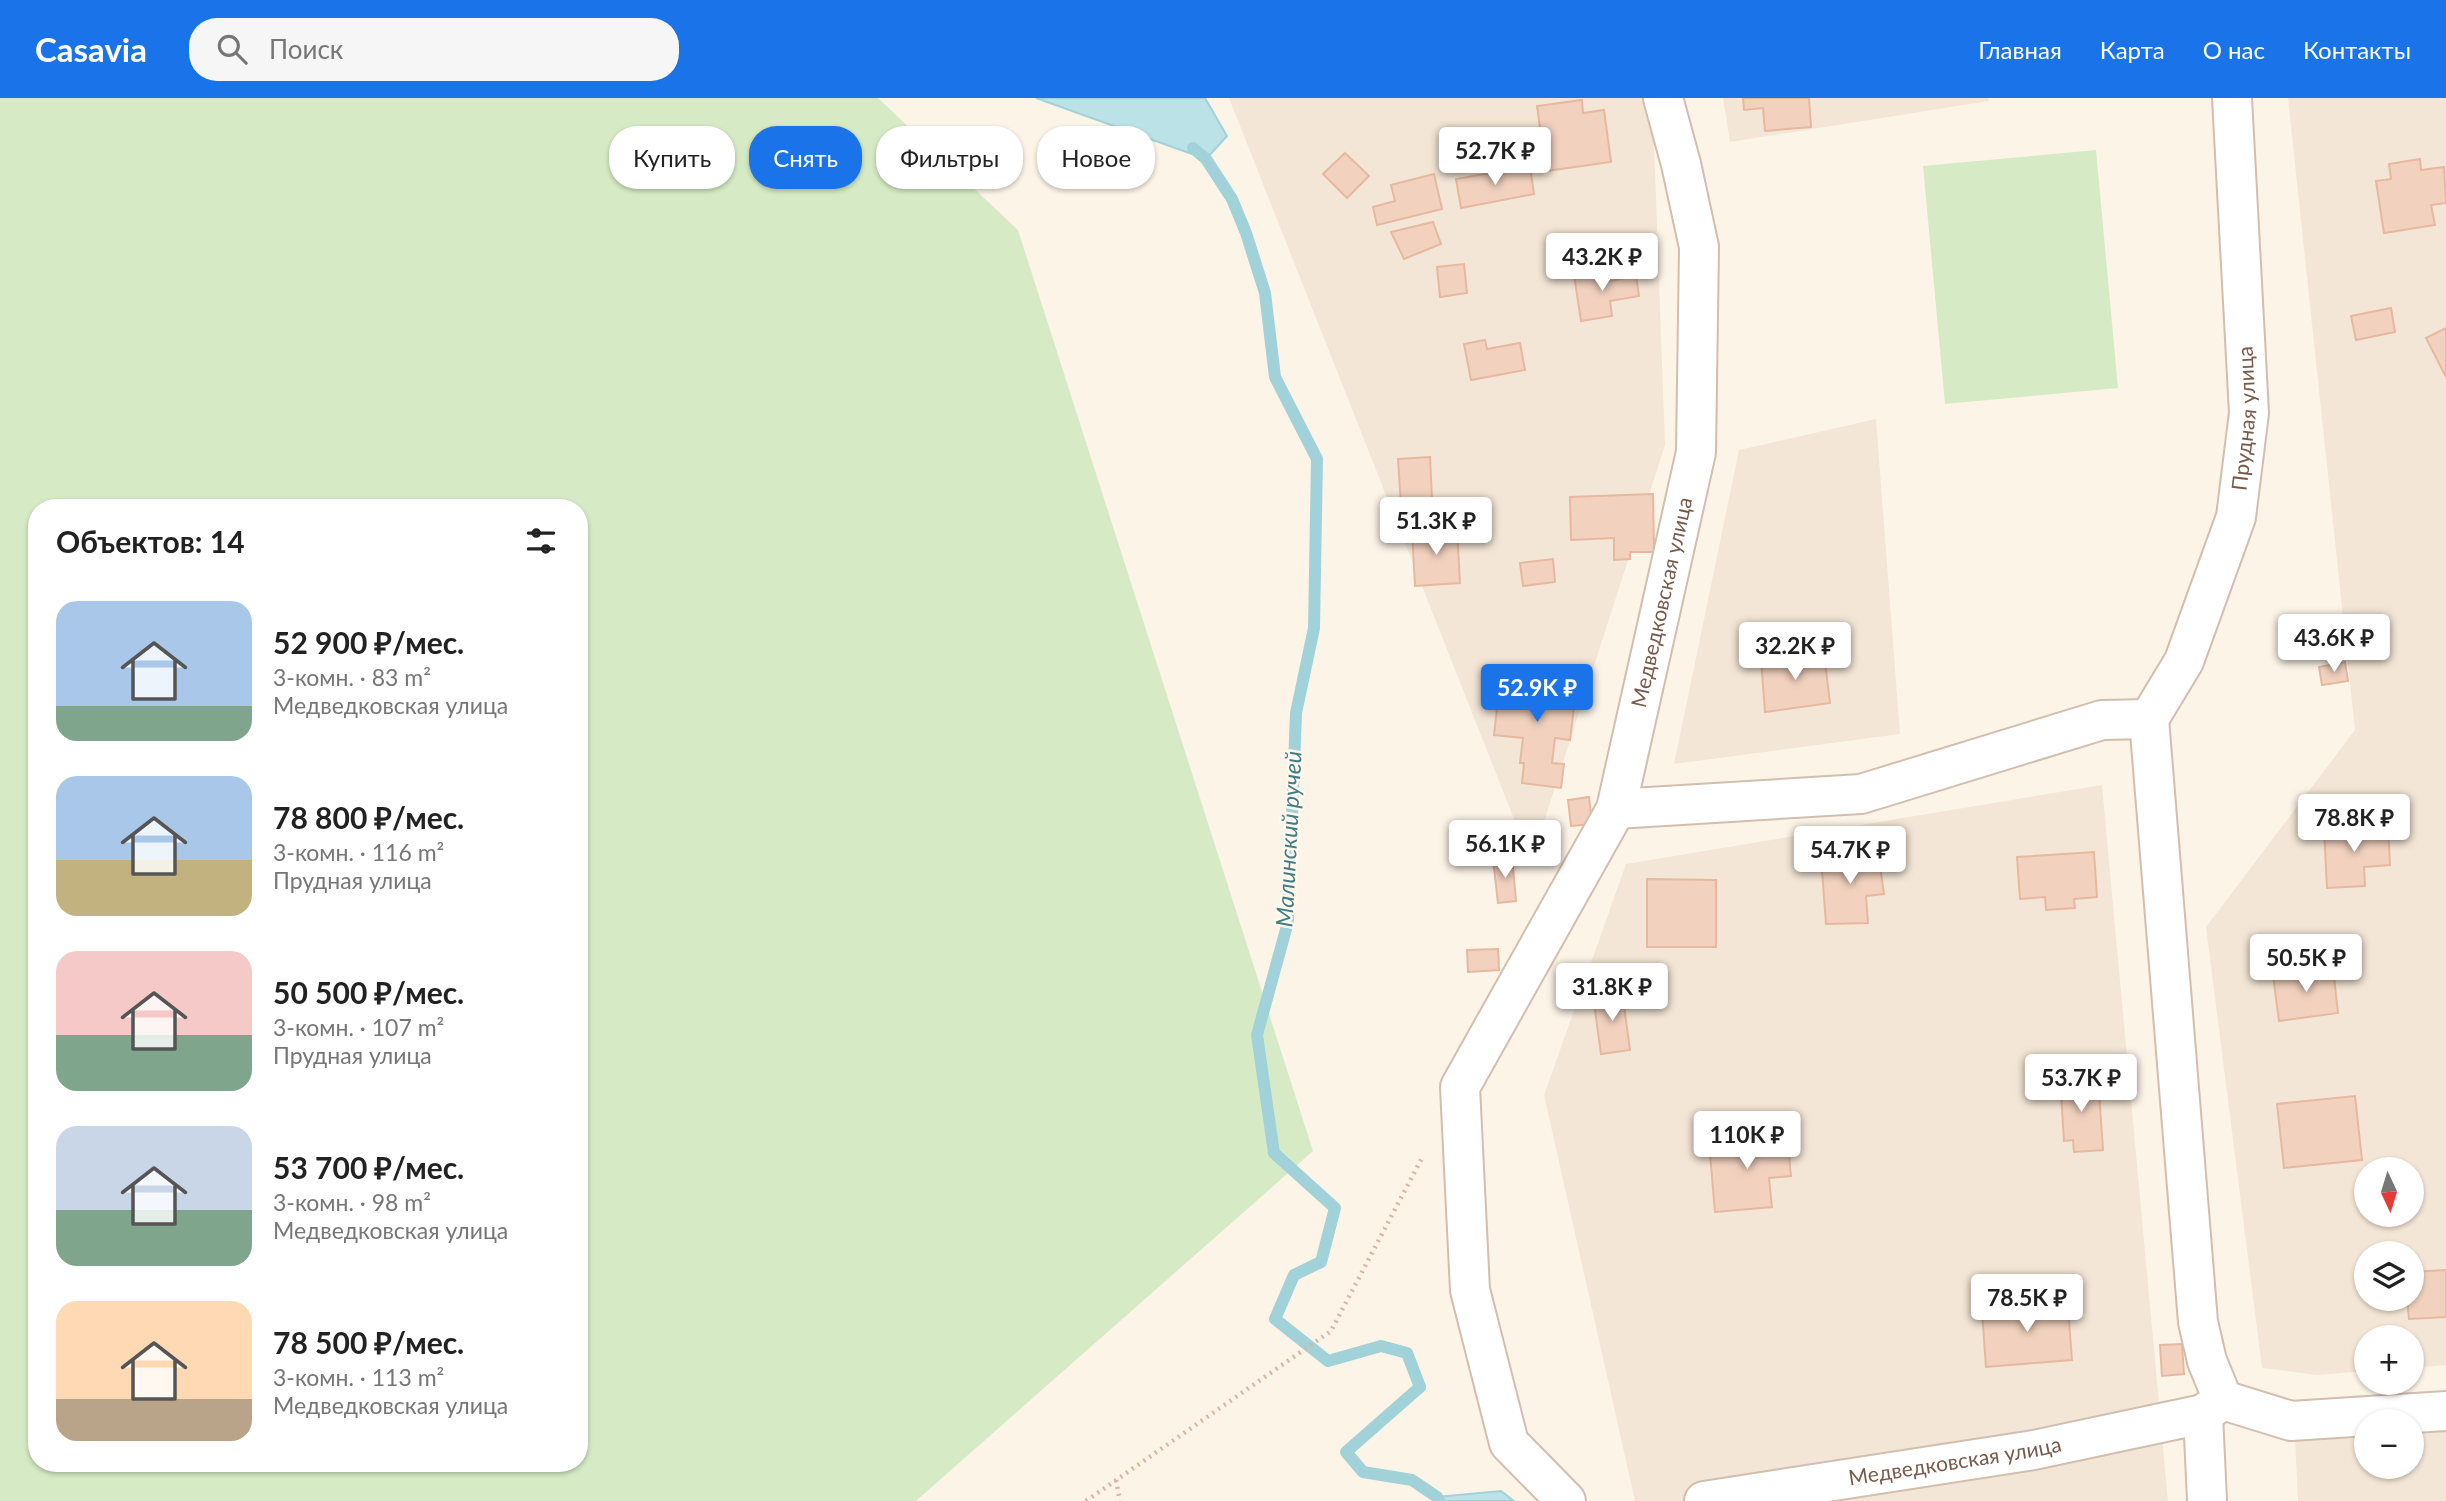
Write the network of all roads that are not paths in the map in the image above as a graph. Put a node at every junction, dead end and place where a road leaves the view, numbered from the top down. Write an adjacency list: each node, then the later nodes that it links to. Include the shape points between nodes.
1 (1662, 98): 4 (street, Медведковская улица, via 1699,247 1696,452)
2 (2232, 98): 3 (street, Прудная улица, via 2249,413 2236,517 2185,661)
3 (2149, 719): 4 (street, via 2102,720 1861,794); 5 (street, via 2198,1322)
4 (1616, 809): 7 (street, Медведковская улица, via 1460,1087 1471,1290 1508,1443)
5 (2213, 1407): 6 (street, via 2291,1421); 8 (street, Медведковская улица, via 2034,1450); 9 (street)
6 (2446, 1411)
7 (1566, 1501)
8 (1704, 1501)
9 (2207, 1501)

